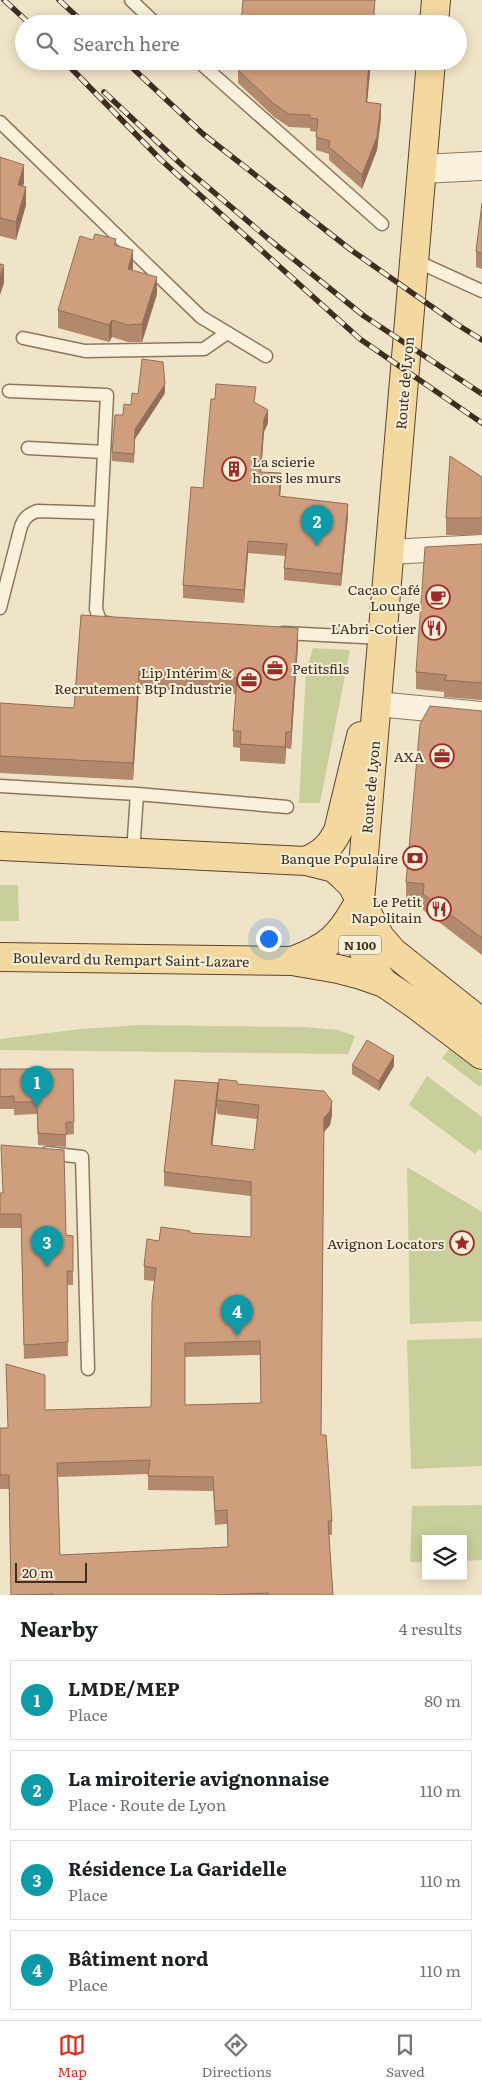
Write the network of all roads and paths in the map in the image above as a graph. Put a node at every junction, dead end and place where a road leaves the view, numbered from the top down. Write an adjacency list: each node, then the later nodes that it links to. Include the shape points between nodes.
1 (130, 0): 3 (lane)
2 (436, 0): 4 (main road)
3 (146, 15)
4 (435, 15)
5 (208, 70): 10 (lane)
6 (430, 70): 9 (main road, Route de Lyon)
7 (0, 122): 13 (lane, via 201,318)
8 (482, 166): 9 (street)
9 (422, 169): 11 (main road, Route de Lyon)
10 (382, 224)
11 (414, 260): 12 (lane); 21 (main road, Route de Lyon)
12 (482, 291)
13 (227, 333): 14 (lane, via 204,349 85,350); 15 (lane)
14 (23, 338)
15 (266, 356)
16 (9, 391): 18 (lane, via 107,395)
17 (28, 448): 18 (lane)
18 (104, 452): 19 (lane)
19 (101, 513): 22 (lane, via 37,511 29,515 20,530); 23 (lane, via 96,610 100,621)
20 (482, 547): 21 (street)
21 (390, 552): 25 (main road, Route de Lyon)
22 (0, 608)
23 (126, 625)
24 (274, 633): 25 (lane)
25 (383, 638): 26 (main road, Route de Lyon)
26 (377, 704): 27 (street); 33 (main road, Route de Lyon, via 359,739 335,838 320,855); 34 (main road, Route de Lyon)
27 (482, 714)
28 (0, 786): 29 (lane)
29 (137, 794): 30 (lane); 32 (lane)
30 (286, 807)
31 (7, 849): 32 (main road)
32 (133, 853): 33 (main road)
33 (306, 861): 34 (main road, via 334,868 352,884)
34 (360, 901): 36 (main road, Boulevard du Rempart Saint-Lazare, via 348,923 330,943); 37 (main road, Route de Lyon / N 100, via 360,944); 38 (main road, via 380,937 406,964)
35 (0, 958): 36 (main road, Boulevard du Rempart Saint-Lazare)
36 (292, 961): 37 (main road, Boulevard du Rempart Saint-Lazare, via 353,973)
37 (384, 984): 39 (main road)
38 (482, 1023)
39 (482, 1055)
40 (37, 1152): 41 (lane, via 82,1157)
41 (88, 1369)

